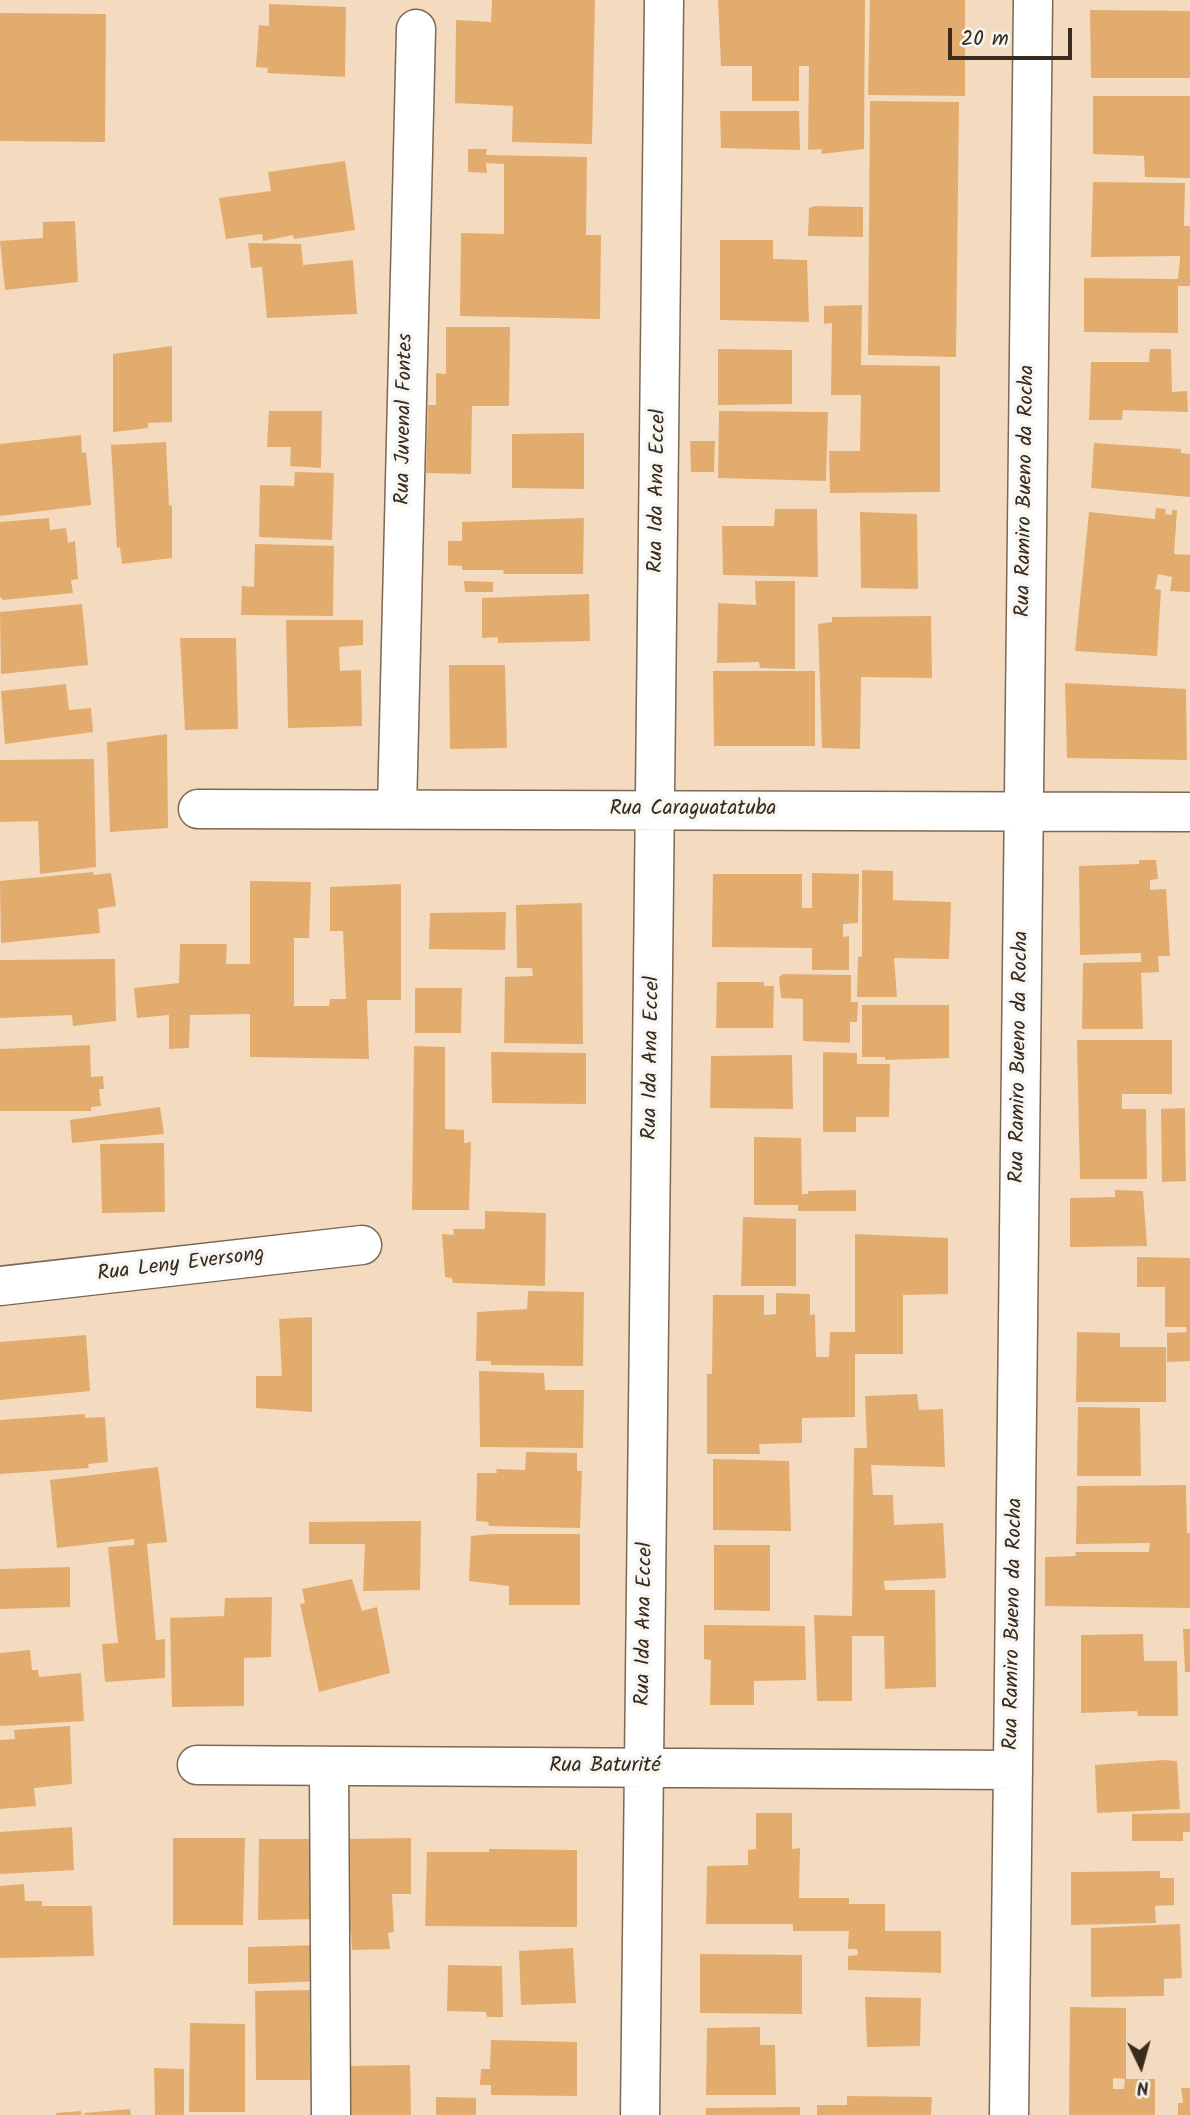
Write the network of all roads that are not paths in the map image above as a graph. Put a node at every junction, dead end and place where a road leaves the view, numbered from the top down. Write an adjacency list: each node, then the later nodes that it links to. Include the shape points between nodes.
1 (664, 0): 6 (street, Rua Ida Ana Eccel)
2 (1033, 0): 7 (street, Rua Ramiro Bueno da Rocha)
3 (416, 29): 5 (street, Rua Juvenal Fontes)
4 (198, 809): 5 (street, Rua Caraguatatuba)
5 (397, 809): 6 (street, Rua Caraguatatuba)
6 (655, 810): 7 (street, Rua Caraguatatuba); 13 (street, Rua Ida Ana Eccel)
7 (1024, 811): 8 (street, Rua Caraguatatuba); 14 (street, Rua Ramiro Bueno da Rocha)
8 (1188, 812)
9 (362, 1245): 10 (street, Rua Leny Eversong)
10 (0, 1286)
11 (197, 1765): 12 (street, Rua Baturité)
12 (330, 1766): 13 (street, Rua Baturité); 15 (street)
13 (644, 1767): 14 (street, Rua Baturité); 16 (street, Rua Ida Ana Eccel)
14 (1013, 1770): 17 (street, Rua Ramiro Bueno da Rocha)
15 (331, 2115)
16 (640, 2115)
17 (1009, 2115)

